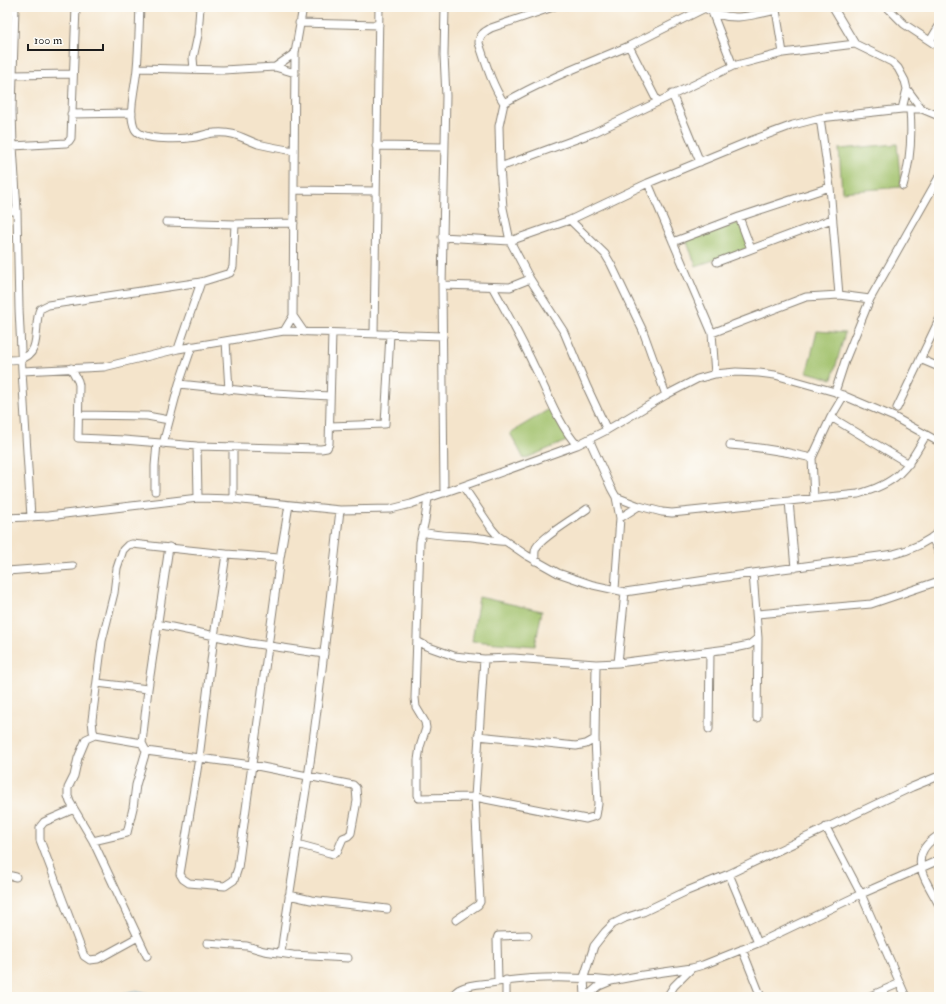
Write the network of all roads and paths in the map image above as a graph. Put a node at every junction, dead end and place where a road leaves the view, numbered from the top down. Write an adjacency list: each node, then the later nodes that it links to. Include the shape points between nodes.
1 (76, 7): 28 (street)
2 (140, 7): 25 (street)
3 (200, 7): 26 (street, via 193,58)
4 (303, 7): 14 (street)
5 (379, 7): 15 (street)
6 (445, 7): 43 (street)
7 (553, 7): 33 (street, via 491,28 479,38 492,81)
8 (705, 7): 13 (street); 19 (street)
9 (833, 7): 18 (street)
10 (887, 7): 17 (street, via 904,24)
11 (775, 8): 13 (street, via 743,17); 22 (street)
12 (12, 10): 29 (street)
13 (712, 12): 23 (street)
14 (300, 23): 15 (street); 21 (street)
15 (379, 25): 42 (street)
16 (939, 26): 17 (street)
17 (930, 41): 20 (street)
18 (855, 44): 22 (street); 30 (street, via 892,62 902,74)
19 (629, 46): 32 (street); 33 (street, via 546,80)
20 (939, 47)
21 (295, 53): 24 (street); 27 (street)
22 (783, 53): 23 (street)
23 (732, 66): 31 (street)
24 (275, 67): 26 (street, via 247,70); 27 (street)
25 (137, 68): 26 (street); 37 (street)
26 (194, 69)
27 (295, 72): 44 (street)
28 (73, 74): 29 (street); 38 (street)
29 (13, 75): 41 (street)
30 (907, 89): 34 (street); 36 (street)
31 (672, 94): 32 (street); 45 (street)
32 (657, 101): 46 (street, via 593,133)
33 (504, 103): 46 (street, via 499,126)
34 (902, 109): 35 (street); 40 (street)
35 (910, 109): 36 (street); 49 (street, via 910,152)
36 (922, 109): 39 (street)
37 (132, 113): 38 (street); 44 (street, via 136,130 153,138 233,134 258,144)
38 (71, 114): 41 (street, via 70,138 66,143)
39 (939, 116)
40 (820, 118): 45 (street, via 793,125); 50 (street)
41 (13, 146): 54 (street)
42 (376, 146): 43 (street); 52 (street)
43 (444, 147): 61 (street)
44 (294, 151): 51 (street)
45 (700, 162): 48 (street)
46 (500, 167): 62 (street, via 503,208)
47 (939, 178): 71 (street)
48 (648, 184): 57 (street); 63 (street)
49 (903, 186)
50 (830, 187): 55 (street); 56 (street)
51 (294, 190): 52 (street); 59 (street)
52 (376, 191): 78 (street)
53 (7, 211): 54 (street)
54 (17, 211): 84 (street)
55 (739, 218): 63 (street); 64 (street)
56 (832, 219): 64 (street); 70 (street)
57 (570, 220): 62 (street); 94 (street, via 611,264 643,331)
58 (166, 222): 60 (street)
59 (294, 223): 60 (street); 72 (street)
60 (235, 224): 67 (street, via 233,267 230,274)
61 (442, 237): 62 (street); 68 (street)
62 (510, 242): 66 (street)
63 (673, 242): 77 (street)
64 (751, 249): 65 (street)
65 (717, 262)
66 (530, 279): 69 (street, via 510,287); 102 (street, via 564,332)
67 (201, 282): 83 (street); 84 (street, via 40,308 34,348)
68 (442, 285): 69 (street); 80 (street)
69 (493, 288): 107 (street, via 526,347 559,417)
70 (839, 294): 71 (street); 77 (street, via 806,297)
71 (870, 299): 93 (street)
72 (293, 316): 74 (street); 75 (street)
73 (939, 320): 85 (street)
74 (284, 331): 75 (street); 81 (street)
75 (304, 332): 76 (street)
76 (332, 333): 78 (street); 96 (street)
77 (712, 333): 90 (street)
78 (374, 334): 79 (street)
79 (390, 334): 80 (street); 101 (street, via 385,424)
80 (443, 336): 115 (street)
81 (226, 341): 82 (street); 92 (street)
82 (192, 346): 83 (street); 91 (street)
83 (178, 349): 88 (street, via 104,366)
84 (22, 359): 86 (street); 89 (street)
85 (920, 359): 87 (street); 97 (street)
86 (7, 360)
87 (939, 367)
88 (71, 368): 89 (street); 98 (street, via 78,380)
89 (22, 371): 126 (street)
90 (715, 374): 93 (street, via 767,374); 94 (street, via 697,379)
91 (179, 384): 92 (street); 100 (street)
92 (229, 390): 96 (street)
93 (835, 392): 95 (street)
94 (666, 395): 102 (street)
95 (844, 395): 99 (street); 103 (street, via 894,417)
96 (330, 396): 101 (street)
97 (897, 408)
98 (78, 415): 100 (street, via 147,416); 106 (street, via 78,438)
99 (831, 417): 111 (street); 112 (street)
100 (169, 420): 106 (street)
101 (330, 426): 110 (street, via 327,448)
102 (607, 430): 104 (street)
103 (926, 435): 105 (street); 112 (street)
104 (589, 439): 107 (street); 116 (street)
105 (939, 442)
106 (160, 443): 109 (street); 114 (street, via 155,466)
107 (577, 445): 113 (street)
108 (730, 445): 111 (street, via 782,450)
109 (197, 446): 110 (street); 117 (street)
110 (233, 447): 120 (street)
111 (812, 458): 119 (street)
112 (909, 464): 119 (street, via 887,483 868,492)
113 (463, 486): 115 (street); 132 (street, via 492,529)
114 (155, 491)
115 (444, 493): 118 (street)
116 (616, 497): 123 (street); 128 (street)
117 (198, 498): 120 (street); 126 (street)
118 (428, 498): 125 (street, via 391,509); 129 (street)
119 (814, 498): 121 (street)
120 (233, 499): 122 (street)
121 (789, 501): 123 (street, via 672,513); 139 (street)
122 (289, 505): 125 (street); 136 (street)
123 (639, 506): 128 (street)
124 (588, 509): 137 (street, via 548,536 535,550)
125 (340, 510): 153 (street)
126 (31, 517): 127 (street)
127 (7, 518)
128 (620, 518): 143 (street)
129 (422, 532): 132 (street); 149 (street)
130 (939, 532): 131 (street)
131 (932, 537): 134 (street); 139 (street, via 910,550 894,554)
132 (506, 541): 137 (street)
133 (169, 548): 135 (street); 146 (street); 158 (street, via 132,544 123,550 102,641)
134 (939, 553)
135 (226, 554): 136 (street); 147 (street)
136 (280, 558): 150 (street)
137 (535, 561): 143 (street, via 571,578)
138 (73, 566): 140 (street)
139 (795, 568): 141 (street)
140 (7, 571)
141 (753, 573): 144 (street); 145 (street)
142 (939, 581): 145 (street, via 871,604)
143 (615, 589): 144 (street)
144 (625, 592): 156 (street)
145 (757, 614): 148 (street)
146 (157, 624): 147 (street); 159 (street)
147 (214, 637): 150 (street); 167 (street)
148 (758, 638): 152 (street, via 749,645); 160 (street)
149 (417, 642): 151 (street); 154 (street)
150 (268, 646): 153 (street); 168 (street)
151 (426, 646): 154 (street); 155 (street, via 454,656)
152 (710, 652): 156 (street); 161 (street)
153 (324, 654): 169 (street)
154 (416, 654): 171 (street, via 416,707 426,722 418,760 419,798)
155 (484, 659): 157 (street, via 512,658); 163 (street)
156 (618, 663): 157 (street)
157 (596, 664): 164 (street)
158 (97, 683): 159 (street); 162 (street, via 92,720)
159 (148, 689): 165 (street)
160 (757, 718)
161 (710, 729)
162 (95, 735): 165 (street); 172 (street, via 86,739 68,788 68,796)
163 (478, 736): 164 (street, via 576,746); 171 (street)
164 (595, 739): 171 (street, via 598,804 596,816 586,819)
165 (142, 743): 166 (street)
166 (146, 750): 167 (street); 175 (street, via 127,833)
167 (199, 758): 168 (street); 168 (street, via 180,874 188,883 225,886 234,880 238,868)
168 (252, 766): 169 (street)
169 (308, 776): 176 (street); 176 (street, via 353,785 356,788 357,802 352,833 343,838 337,852 333,854)
170 (939, 776): 173 (street)
171 (475, 798): 186 (street, via 480,902)
172 (74, 809): 175 (street); 188 (street, via 44,822 40,827 40,840 84,956 90,960 98,959)
173 (826, 828): 179 (street); 182 (street)
174 (939, 835): 178 (street, via 924,846 920,858)
175 (93, 841): 188 (street)
176 (297, 844): 183 (street)
177 (939, 860): 178 (street)
178 (921, 868): 182 (street); 184 (street)
179 (729, 874): 190 (street); 196 (street, via 613,924 594,946)
180 (7, 875): 181 (street)
181 (16, 877)
182 (861, 894): 190 (street); 200 (street)
183 (289, 895): 185 (street); 192 (street)
184 (939, 905)
185 (387, 909)
186 (456, 920)
187 (528, 935): 198 (street, via 498,936)
188 (138, 937): 193 (street)
189 (207, 943): 192 (street, via 247,946)
190 (758, 943): 191 (street)
191 (742, 949): 195 (street); 205 (street)
192 (281, 953): 194 (street)
193 (146, 956)
194 (348, 958)
195 (692, 968): 199 (street); 204 (street)
196 (584, 977): 197 (street); 199 (street); 203 (street)
197 (506, 980): 198 (street); 202 (street)
198 (498, 981): 201 (street, via 459,989)
199 (611, 981): 203 (street, via 599,986)
200 (900, 983): 206 (street); 207 (street)
201 (451, 997)
202 (506, 997)
203 (585, 997)
204 (667, 997)
205 (761, 997)
206 (868, 997)
207 (906, 997)

